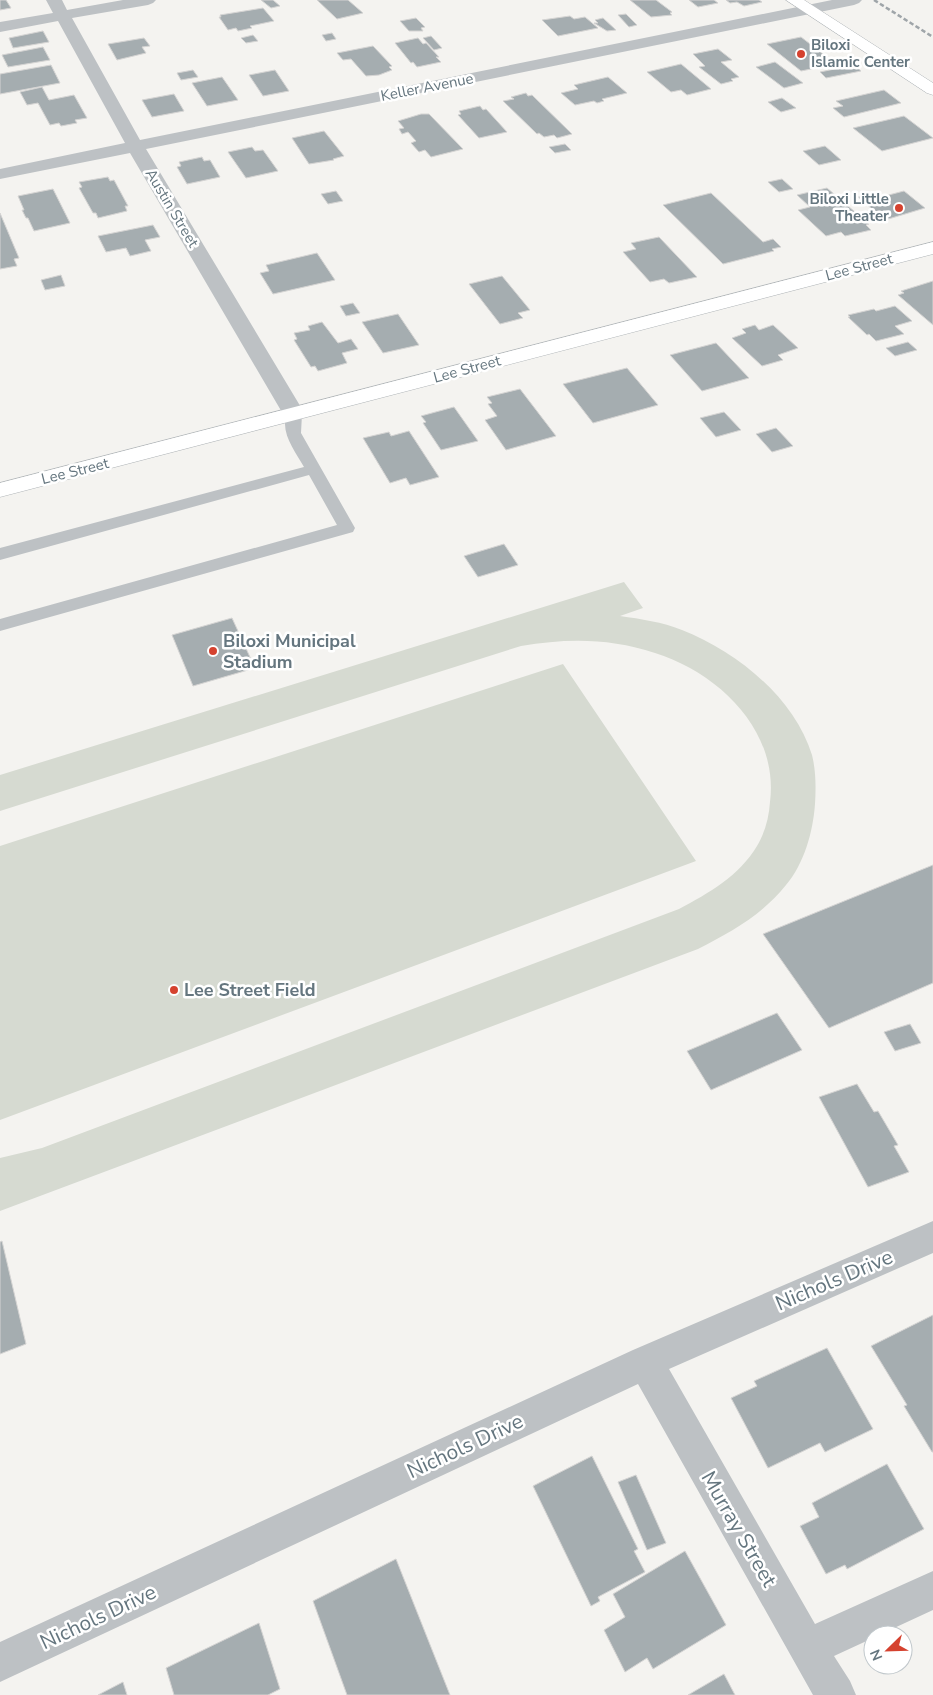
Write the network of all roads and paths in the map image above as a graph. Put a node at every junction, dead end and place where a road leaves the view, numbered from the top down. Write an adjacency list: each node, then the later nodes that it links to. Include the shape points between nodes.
1 (148, 0): 4 (street)
2 (794, 0): 5 (street)
3 (854, 0): 5 (street, Keller Avenue)
4 (57, 8): 6 (street); 8 (street, Austin Street)
5 (808, 9): 7 (street); 8 (street, Keller Avenue)
6 (0, 27)
7 (933, 90)
8 (135, 146): 9 (street, Keller Avenue); 11 (street, Austin Street)
9 (0, 174)
10 (933, 248): 11 (street, Lee Street)
11 (294, 414): 12 (lane, via 293,433); 13 (street, Lee Street)
12 (314, 469): 14 (lane); 15 (lane, via 347,528)
13 (0, 490)
14 (0, 554)
15 (0, 625)
16 (933, 1237): 17 (street, Nichols Drive)
17 (645, 1362): 19 (street, Murray Street); 20 (street, Nichols Drive)
18 (933, 1590): 19 (street)
19 (807, 1648): 21 (street, Murray Street)
20 (0, 1662)
21 (836, 1695)

